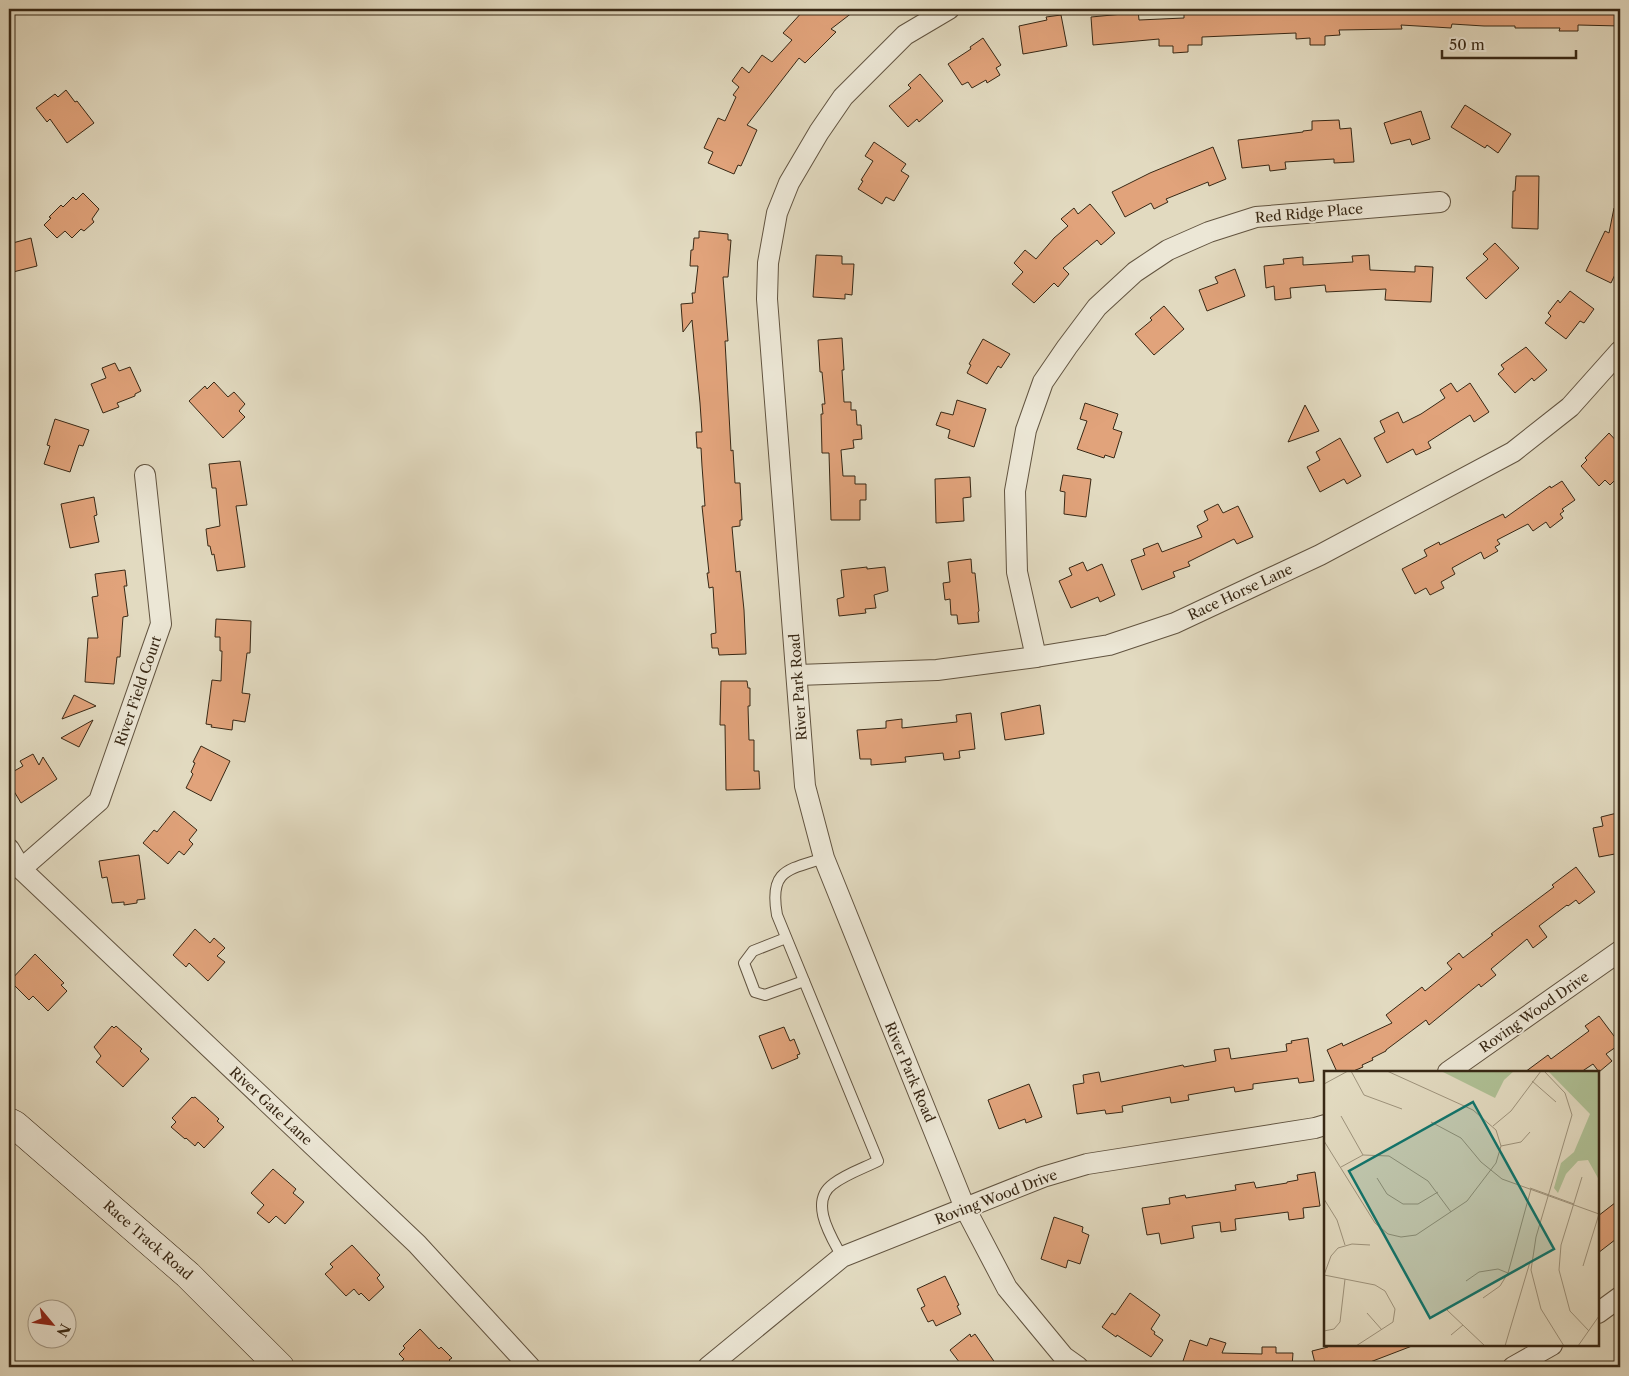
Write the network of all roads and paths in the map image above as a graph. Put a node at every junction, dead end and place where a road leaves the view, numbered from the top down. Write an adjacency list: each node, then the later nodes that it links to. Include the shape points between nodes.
1 (949, 9): 6 (street, River Park Road, via 906,35 843,97 789,183 777,213 768,263 766,299)
2 (1440, 202): 5 (street, Red Ridge Place, via 1256,217 1168,250 1135,272 1097,307 1043,382 1026,430 1015,491 1017,572)
3 (1620, 351): 5 (street, Race Horse Lane, via 1570,407 1513,452 1320,555 1175,623 1109,645)
4 (145, 475): 9 (street, River Field Court, via 161,624 99,801)
5 (1036, 657): 6 (street, Race Horse Lane, via 937,670)
6 (798, 675): 8 (street, River Park Road, via 805,786)
7 (9, 849): 9 (street, River Gate Lane)
8 (824, 858): 10 (lane, via 790,868 775,885 777,915); 16 (street, River Park Road)
9 (21, 869): 22 (street, River Gate Lane, via 417,1244)
10 (786, 938): 12 (lane); 12 (lane, via 753,951 744,963 755,992 766,995)
11 (1620, 951): 13 (street, Roving Wood Drive)
12 (804, 981): 17 (lane, via 878,1161 833,1184 824,1198 822,1209 826,1225)
13 (1449, 1071)
14 (11, 1122): 21 (street, Race Track Road, via 188,1275)
15 (1324, 1125): 16 (street, Roving Wood Drive, via 1087,1164 1043,1177)
16 (965, 1208): 17 (street, Roving Wood Drive); 24 (street, River Park Road, via 1007,1288 1064,1357)
17 (842, 1258): 23 (street, Roving Wood Drive)
18 (1620, 1296): 19 (street)
19 (1599, 1312)
20 (1550, 1346): 25 (street)
21 (280, 1367)
22 (530, 1367)
23 (708, 1367)
24 (1078, 1367)
25 (1513, 1367)

